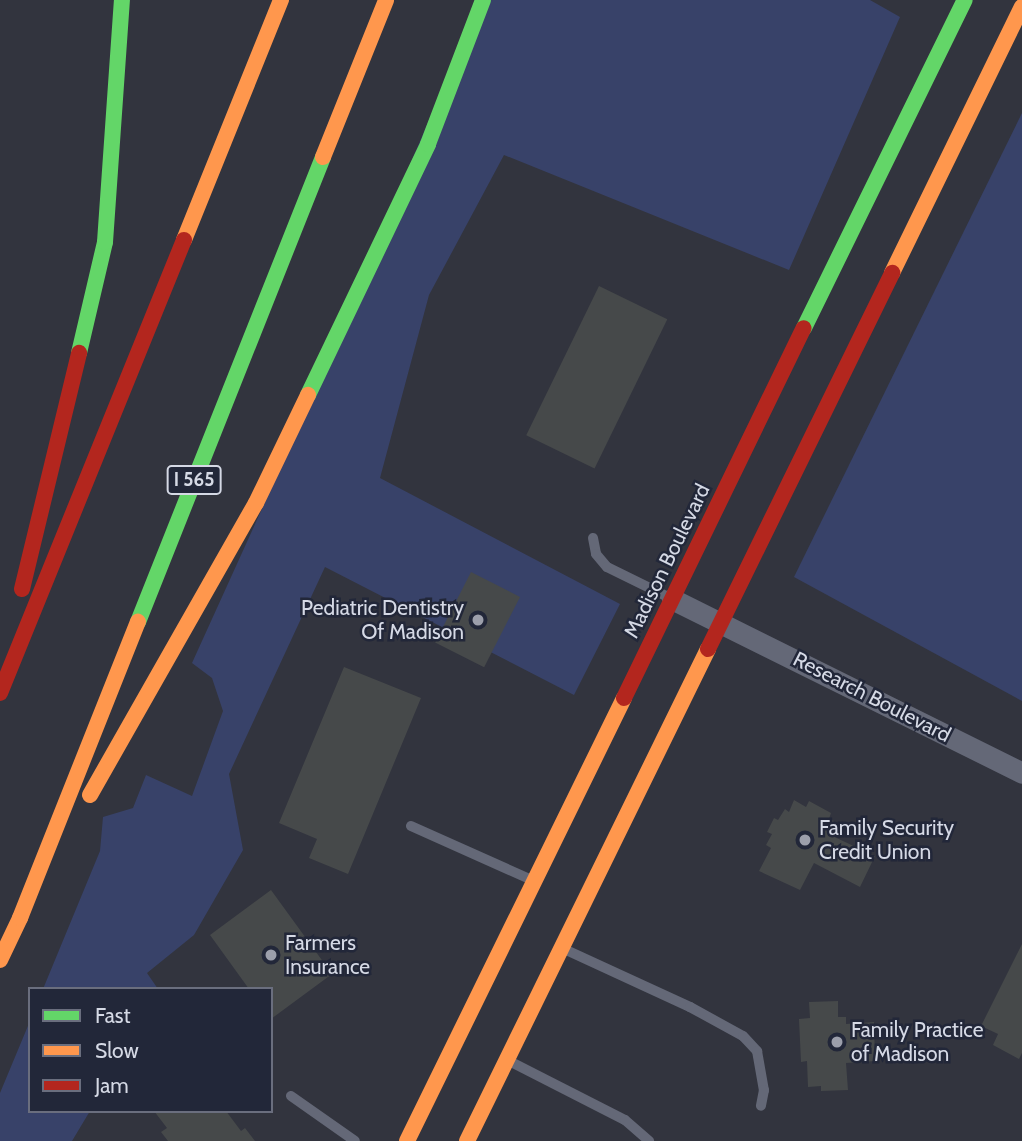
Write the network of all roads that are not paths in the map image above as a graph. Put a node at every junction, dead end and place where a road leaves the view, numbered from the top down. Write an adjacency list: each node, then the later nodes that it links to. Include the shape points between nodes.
1 (122, 0): 10 (main road, via 105,242)
2 (281, 0): 11 (main road)
3 (386, 0): 15 (main road, I 565)
4 (483, 0): 15 (main road, via 428,144 256,503)
5 (965, 0): 8 (main road, Madison Boulevard)
6 (1022, 7): 9 (main road)
7 (593, 538): 8 (lane, via 596,554 607,567)
8 (672, 599): 9 (street, Research Boulevard); 14 (main road, Madison Boulevard)
9 (720, 622): 12 (street, Research Boulevard); 16 (main road)
10 (0, 681)
11 (0, 693)
12 (1022, 773)
13 (411, 826): 14 (lane)
14 (534, 881): 22 (main road, Madison Boulevard)
15 (20, 918): 17 (main road, I 565)
16 (561, 948): 18 (main road); 20 (lane, via 743,1036 757,1051 764,1090)
17 (0, 960)
18 (507, 1059): 23 (main road); 24 (lane, via 625,1120)
19 (291, 1096): 21 (lane)
20 (761, 1106)
21 (355, 1141)
22 (407, 1141)
23 (467, 1141)
24 (649, 1141)

